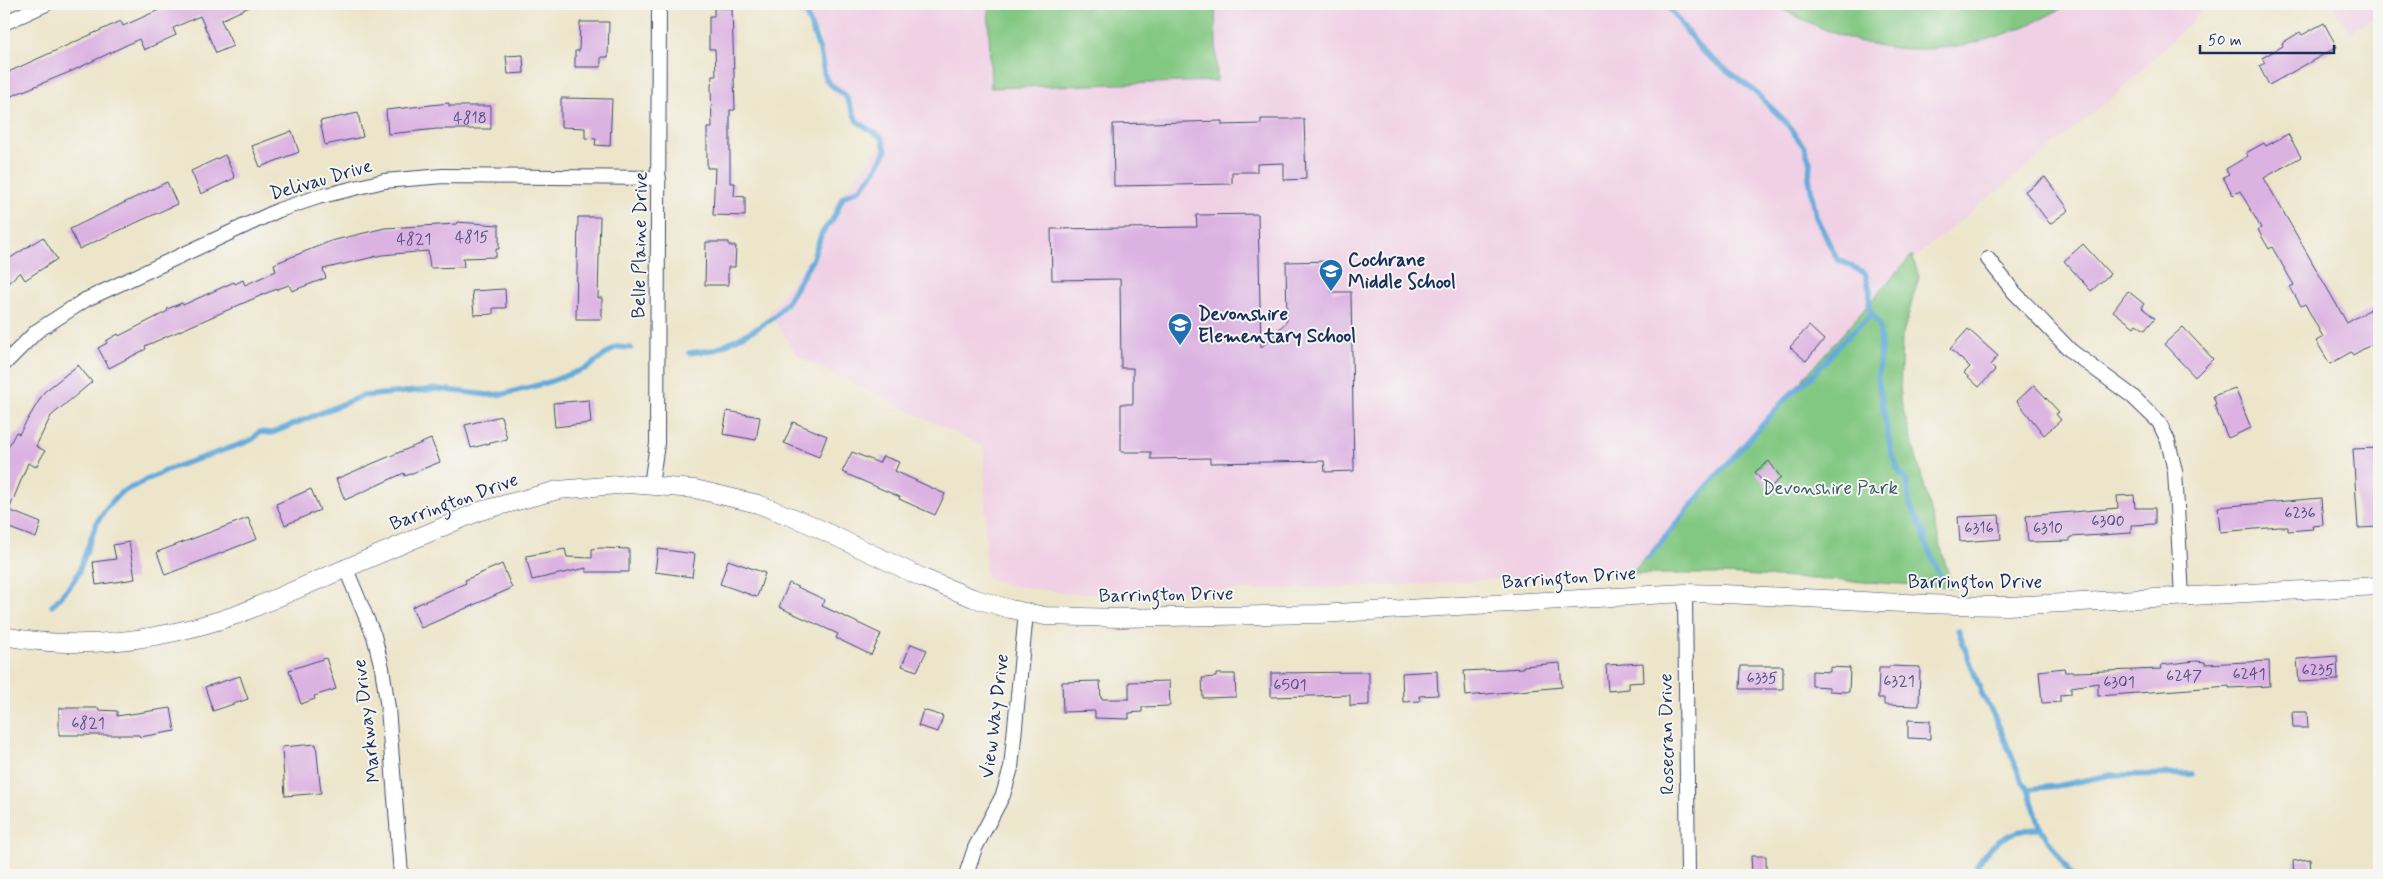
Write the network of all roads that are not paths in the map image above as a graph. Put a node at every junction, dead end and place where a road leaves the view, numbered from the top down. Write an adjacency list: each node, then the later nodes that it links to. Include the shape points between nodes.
1 (46, 4): 3 (street)
2 (659, 4): 4 (street, Belle Plaine Drive)
3 (4, 23)
4 (659, 178): 6 (street, Delivau Drive, via 444,176 384,182 318,197 279,210 84,300 37,331); 7 (street, Belle Plaine Drive, via 657,444)
5 (1988, 259): 11 (street, via 2014,292 2071,351 2132,396 2159,422 2168,441 2175,471)
6 (4, 364)
7 (651, 485): 8 (street, Barrington Drive, via 587,486 518,499 480,511); 12 (street, Barrington Drive, via 695,489 758,504 807,523 923,578 973,598)
8 (345, 567): 13 (street, Barrington Drive, via 239,614 161,636 76,644); 14 (street, Markway Drive, via 374,636 382,668)
9 (2379, 586): 11 (street, Barrington Drive)
10 (1685, 593): 11 (street, Barrington Drive, via 1950,606); 12 (street, Barrington Drive, via 1318,614 1065,618); 16 (street, Rosecran Drive)
11 (2182, 597)
12 (1026, 613): 15 (street, View Way Drive, via 1011,768 1003,795 975,848)
13 (4, 636)
14 (401, 875)
15 (966, 875)
16 (1688, 875)

